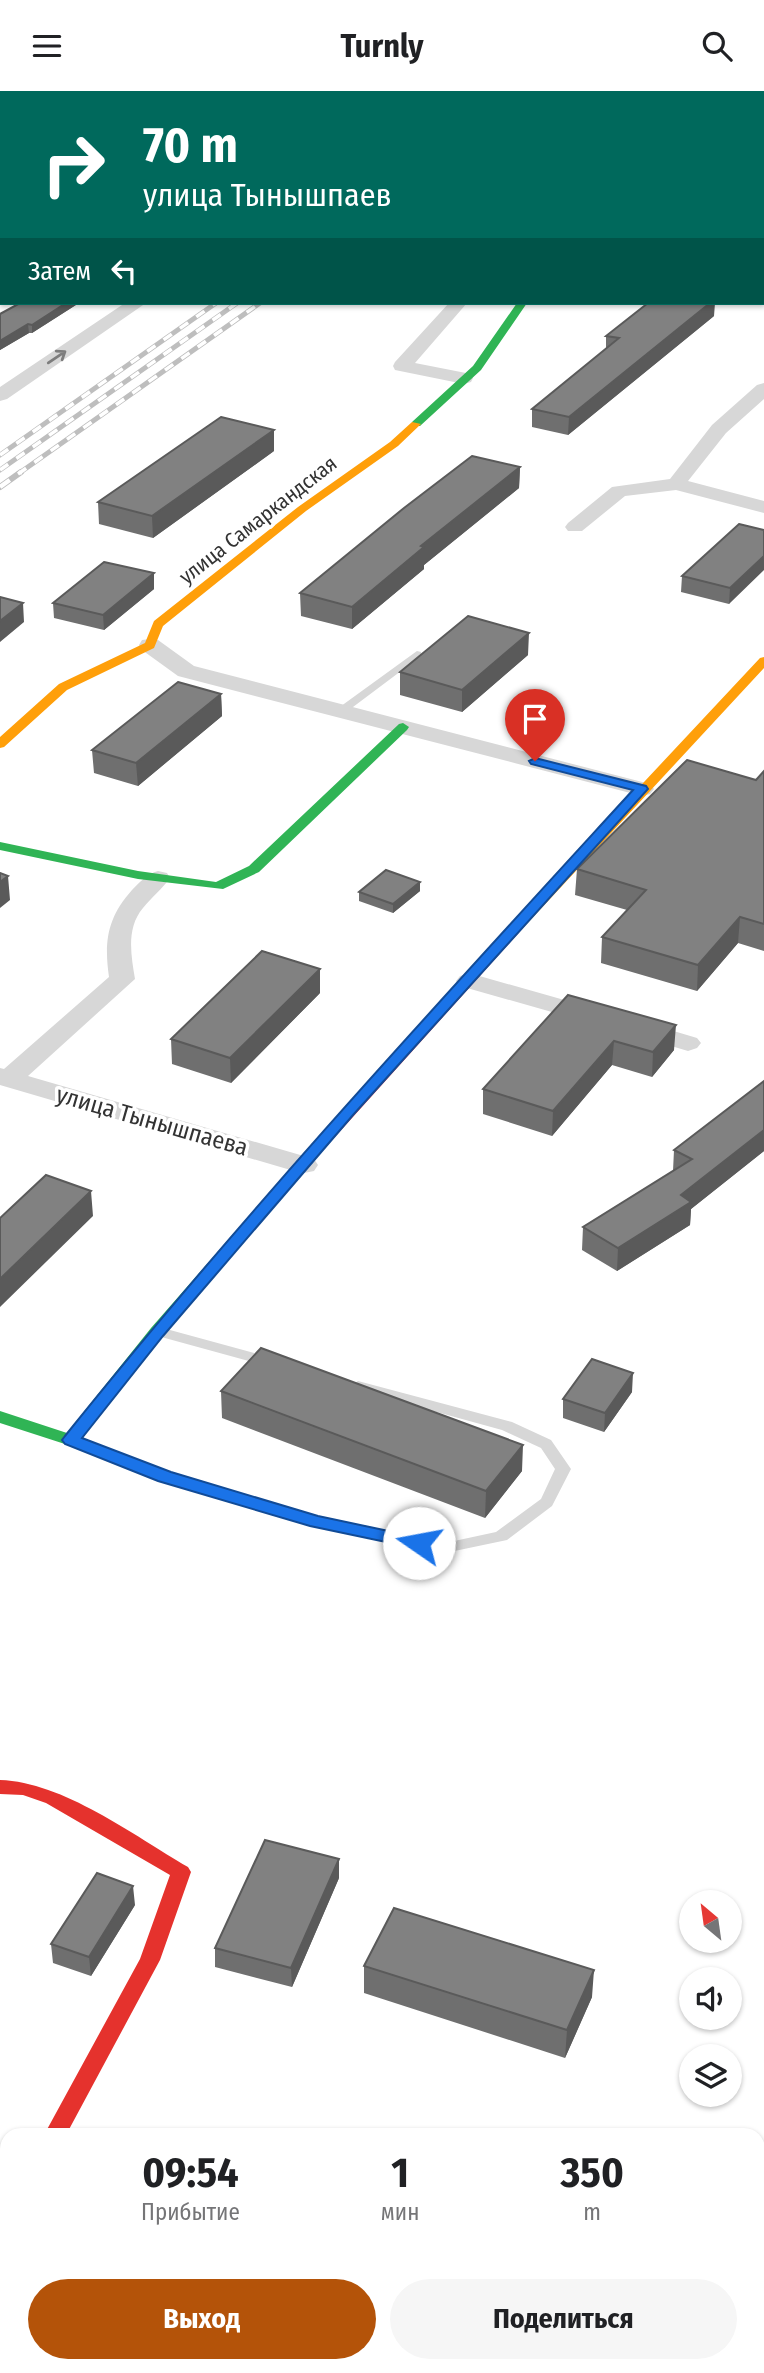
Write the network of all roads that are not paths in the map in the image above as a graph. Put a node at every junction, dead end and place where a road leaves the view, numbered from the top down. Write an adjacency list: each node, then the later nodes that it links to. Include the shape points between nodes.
1 (134, 305): 6 (street, one-way to 1)
2 (456, 305): 4 (street, via 402,366)
3 (521, 305): 4 (street, улица Самаркандская, via 477,367)
4 (464, 378): 10 (street, улица Самаркандская, via 394,444 302,509 158,624)
5 (764, 389): 7 (street, via 719,429)
6 (0, 395)
7 (676, 484): 8 (street); 9 (street, via 619,491)
8 (764, 506)
9 (575, 527)
10 (150, 645): 13 (street, via 186,671); 15 (street, via 63,687)
11 (417, 654): 13 (lane)
12 (764, 661): 16 (street)
13 (341, 711): 14 (street)
14 (403, 727): 16 (street); 18 (street, via 254,869 218,886)
15 (0, 744)
16 (642, 789): 19 (street)
17 (0, 846): 18 (street)
18 (158, 878): 21 (street, via 128,908 116,942 122,979)
19 (469, 981): 20 (street); 22 (street)
20 (688, 1043)
21 (5, 1077): 22 (street, улица Тынышпаева)
22 (303, 1165): 23 (street)
23 (157, 1332): 24 (lane); 27 (street)
24 (292, 1368)
25 (346, 1383): 27 (lane, via 507,1426 547,1444 563,1469 547,1502 501,1536 445,1548 317,1522 164,1477)
26 (0, 1417): 27 (street)
27 (71, 1440)
28 (0, 1787): 29 (street, via 24,1788 53,1798 181,1872 150,1960)
29 (59, 2128)

